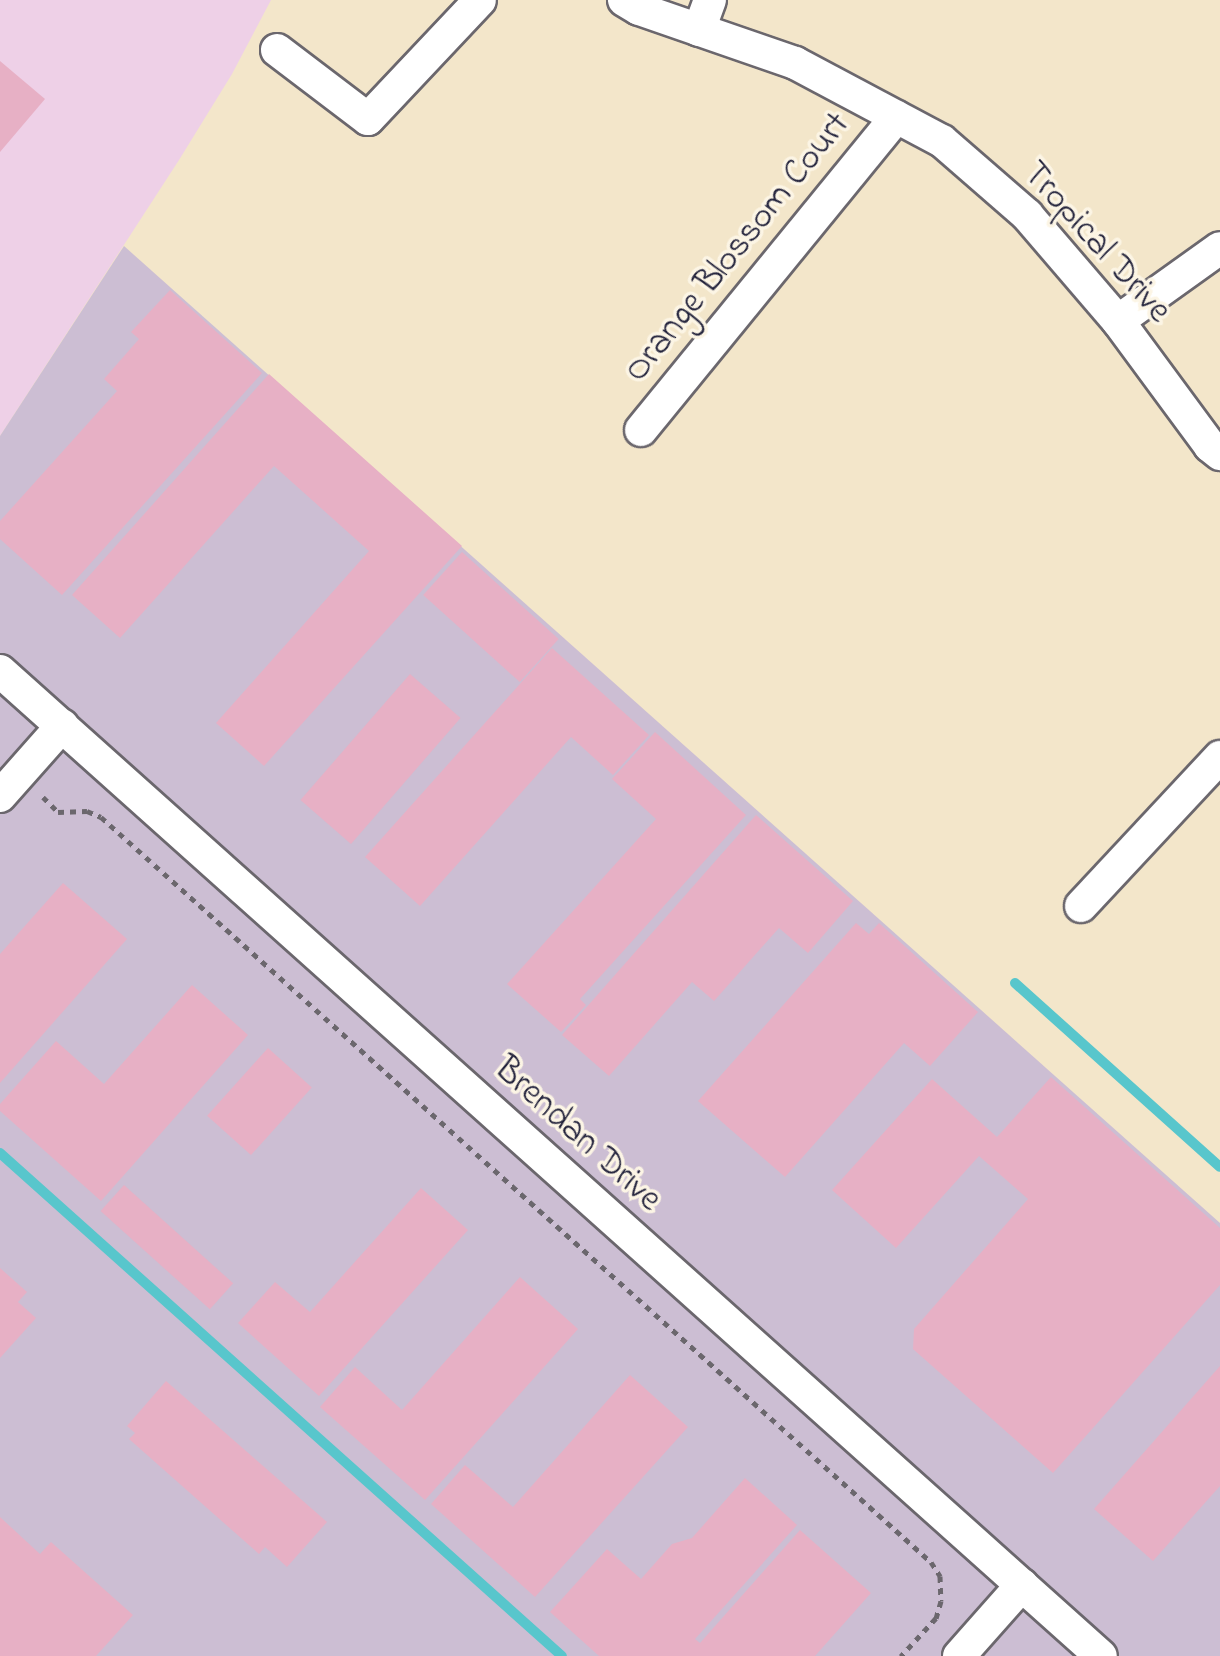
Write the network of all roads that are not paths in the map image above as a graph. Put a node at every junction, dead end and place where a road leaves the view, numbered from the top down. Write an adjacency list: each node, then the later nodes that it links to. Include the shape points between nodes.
1 (480, 0): 5 (street, via 368,119)
2 (624, 0): 4 (street, Tropical Drive)
3 (710, 0): 4 (street)
4 (699, 30): 6 (street, Tropical Drive, via 795,63)
5 (277, 50)
6 (896, 117): 8 (street, Tropical Drive, via 942,141 1027,215); 9 (street, Orange Blossom Court)
7 (1220, 248): 8 (street)
8 (1118, 321): 10 (street, Tropical Drive)
9 (641, 430)
10 (1220, 454)
11 (0, 671): 12 (street, Brendan Drive)
12 (62, 726): 14 (street); 16 (street, Brendan Drive)
13 (1220, 757): 15 (street)
14 (10, 784)
15 (1081, 906)
16 (1022, 1585): 17 (street); 18 (street, Brendan Drive)
17 (959, 1656)
18 (1101, 1656)

